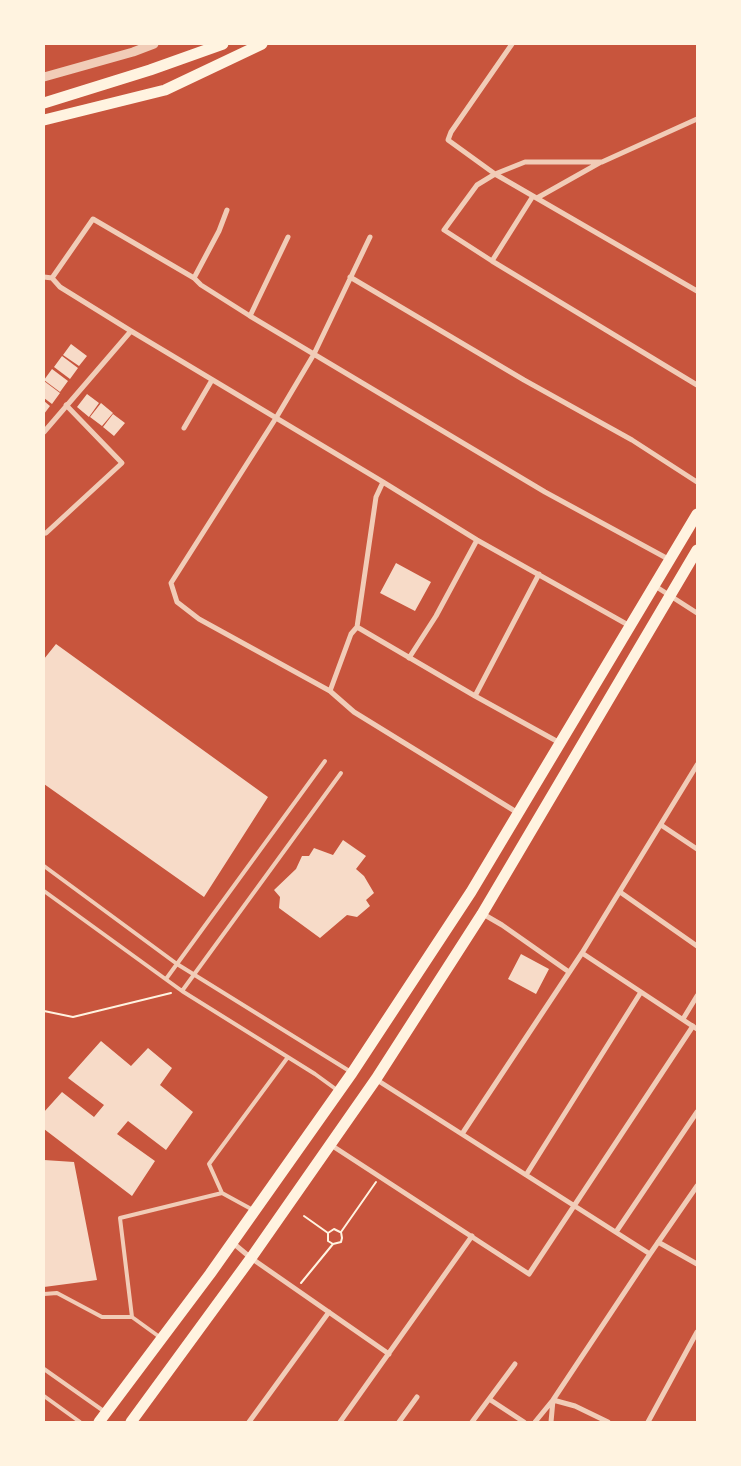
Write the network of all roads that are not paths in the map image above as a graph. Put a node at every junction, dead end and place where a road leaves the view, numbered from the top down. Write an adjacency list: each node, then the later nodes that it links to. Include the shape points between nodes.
1 (154, 44): 5 (street)
2 (223, 44): 6 (main road)
3 (263, 44): 7 (main road, via 165,90)
4 (512, 44): 10 (street, via 448,140)
5 (44, 77)
6 (44, 102)
7 (44, 120)
8 (697, 120): 9 (street)
9 (602, 162): 10 (street, via 525,162); 11 (street)
10 (495, 174): 11 (street); 15 (street, via 477,185 444,230)
11 (535, 197): 15 (street); 20 (street)
12 (227, 210): 18 (street)
13 (370, 236): 19 (street)
14 (288, 237): 21 (street)
15 (492, 261): 25 (street)
16 (44, 277): 17 (street)
17 (52, 278): 18 (street, via 93,219); 22 (street)
18 (194, 278): 21 (street)
19 (350, 278): 23 (street); 31 (street, via 632,440)
20 (697, 291)
21 (250, 316): 23 (street)
22 (131, 331): 24 (street); 26 (street)
23 (314, 354): 27 (street); 36 (street, via 545,492)
24 (212, 380): 27 (street); 28 (street)
25 (697, 385)
26 (66, 405): 29 (street); 33 (street, via 122,463)
27 (276, 418): 30 (street); 44 (street, via 170,584 177,602 199,619)
28 (184, 428)
29 (44, 432)
30 (383, 482): 34 (street); 41 (street, via 376,497)
31 (697, 482)
32 (697, 514): 36 (main road)
33 (46, 533)
34 (476, 540): 37 (street); 43 (street, via 436,616)
35 (697, 550): 39 (main road)
36 (670, 560): 38 (main road)
37 (539, 574): 42 (street); 45 (street)
38 (655, 586): 39 (street); 42 (main road)
39 (670, 597): 40 (street); 56 (main road)
40 (697, 613)
41 (357, 626): 43 (street); 44 (street)
42 (631, 626): 46 (main road)
43 (409, 658): 45 (street)
44 (330, 691): 50 (street, via 354,712)
45 (475, 696): 46 (street)
46 (560, 743): 50 (main road)
47 (325, 761): 59 (lane)
48 (697, 765): 51 (street)
49 (341, 773): 61 (lane)
50 (518, 813): 69 (main road, via 471,892)
51 (661, 824): 52 (street); 55 (street)
52 (697, 849)
53 (44, 866): 59 (lane)
54 (44, 891): 62 (lane)
55 (620, 892): 57 (street); 58 (street)
56 (482, 914): 60 (street); 70 (main road)
57 (697, 946)
58 (582, 953): 60 (street); 64 (street)
59 (177, 964): 61 (lane); 62 (lane)
60 (570, 972): 73 (street)
61 (193, 975): 63 (lane); 69 (lane)
62 (166, 979): 63 (lane)
63 (182, 990): 68 (lane)
64 (641, 992): 66 (street); 75 (street)
65 (697, 996): 66 (street)
66 (683, 1019): 67 (street)
67 (695, 1027): 78 (street)
68 (288, 1056): 71 (lane); 77 (lane, via 209,1164)
69 (352, 1073): 71 (main road)
70 (376, 1079): 73 (street); 74 (main road)
71 (339, 1091): 79 (main road)
72 (697, 1112): 80 (street)
73 (462, 1134): 75 (street)
74 (331, 1144): 81 (street); 85 (main road)
75 (526, 1175): 78 (street)
76 (697, 1186): 83 (street)
77 (222, 1193): 79 (lane); 89 (lane, via 120,1218)
78 (574, 1206): 80 (street); 81 (street, via 530,1274)
79 (255, 1211): 82 (main road)
80 (616, 1232): 84 (street)
81 (472, 1236): 92 (street)
82 (232, 1242): 85 (street); 91 (main road)
83 (658, 1242): 84 (street); 86 (street)
84 (650, 1254): 98 (street)
85 (250, 1258): 88 (street); 101 (main road)
86 (697, 1264)
87 (44, 1294): 89 (lane, via 56,1293 102,1317)
88 (329, 1312): 92 (street); 102 (street)
89 (132, 1317): 91 (lane)
90 (697, 1332): 110 (street)
91 (161, 1339): 99 (main road)
92 (389, 1354): 103 (street)
93 (515, 1364): 97 (street)
94 (44, 1369): 99 (lane)
95 (44, 1396): 100 (lane)
96 (416, 1398): 104 (street)
97 (489, 1399): 105 (street); 106 (street)
98 (553, 1400): 107 (street); 108 (street); 109 (street, via 575,1406)
99 (102, 1418)
100 (80, 1422)
101 (131, 1422)
102 (249, 1422)
103 (340, 1422)
104 (399, 1422)
105 (472, 1422)
106 (524, 1422)
107 (535, 1422)
108 (551, 1422)
109 (608, 1422)
110 (648, 1422)

